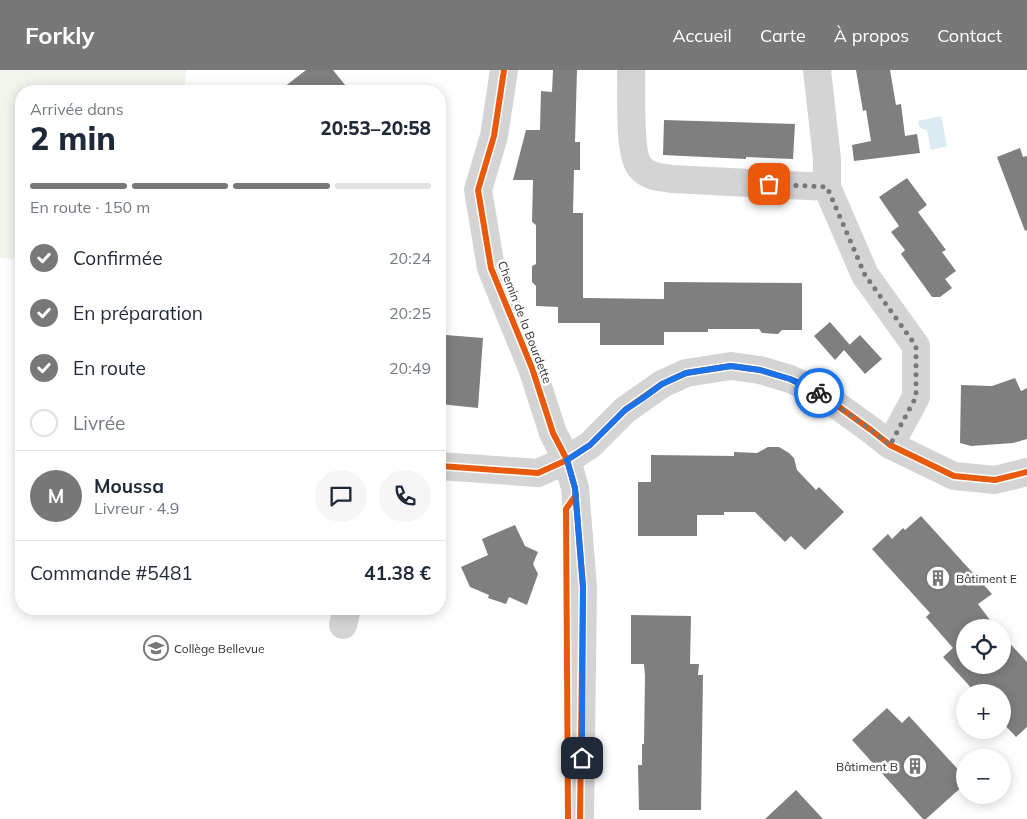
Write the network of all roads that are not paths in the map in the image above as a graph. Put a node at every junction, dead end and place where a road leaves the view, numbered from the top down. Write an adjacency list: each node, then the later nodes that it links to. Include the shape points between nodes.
1 (504, 70): 6 (street, Chemin de la Bourdette, via 494,136 478,190 481,209 491,268 532,368 553,433)
2 (632, 70): 4 (street, via 634,151 639,166 653,176)
3 (817, 70): 4 (street)
4 (827, 187): 5 (street, via 865,275 916,346 916,397)
5 (890, 445): 6 (street, via 817,391 760,370 731,366 686,373 662,384 625,410 590,445); 8 (street, via 954,476 995,480)
6 (567, 460): 7 (street, via 538,473); 9 (street, Chemin de la Bourdette, via 575,488 583,587)
7 (446, 466)
8 (1027, 472)
9 (580, 819)

